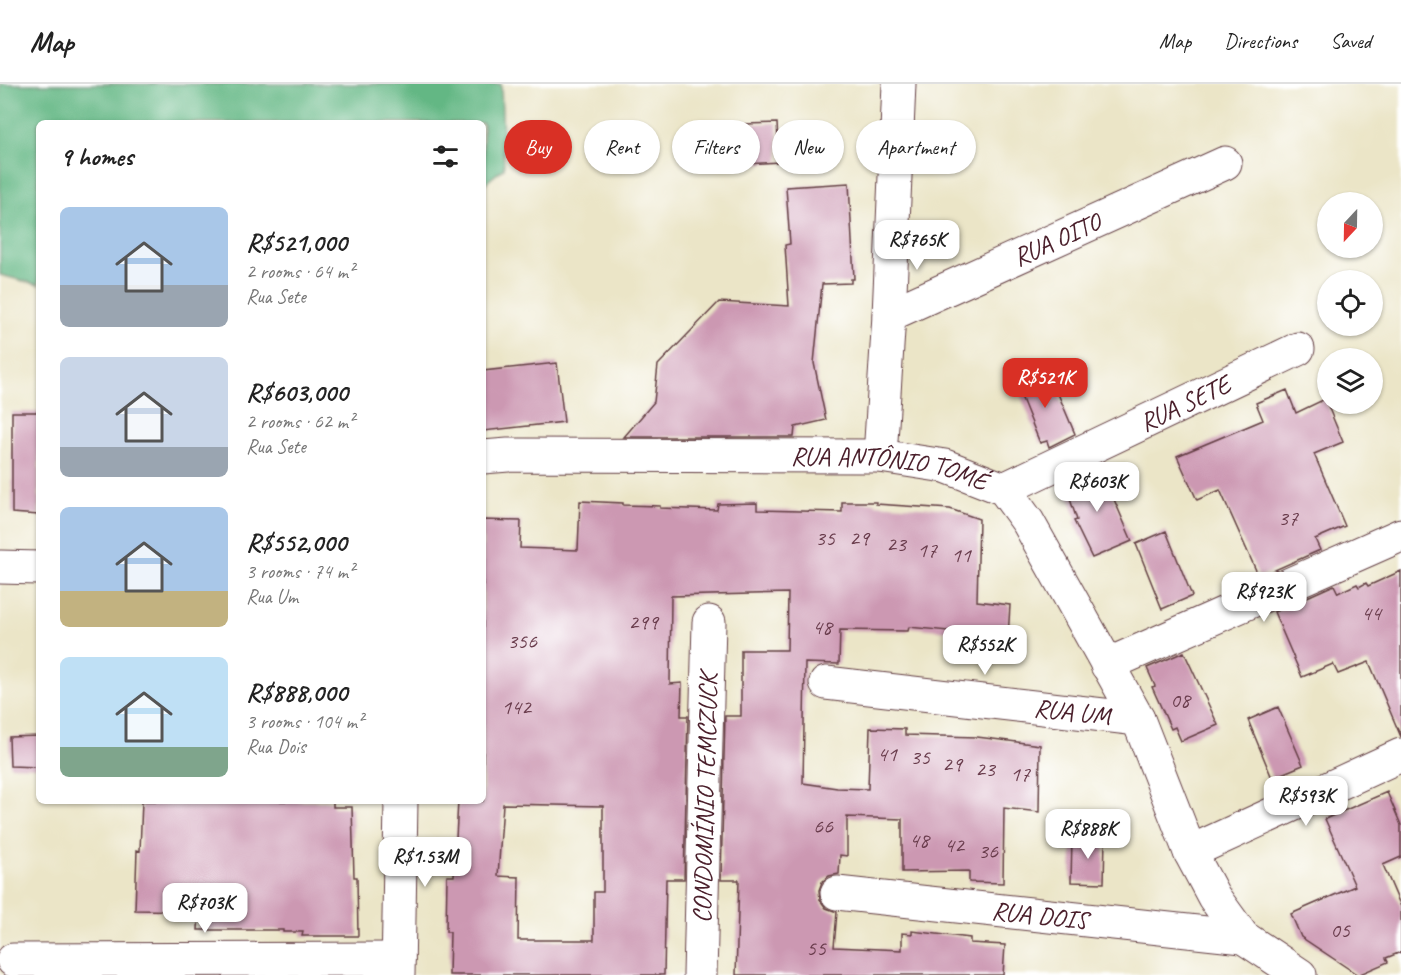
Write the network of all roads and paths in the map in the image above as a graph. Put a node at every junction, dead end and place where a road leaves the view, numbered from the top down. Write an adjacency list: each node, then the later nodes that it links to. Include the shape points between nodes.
1 (899, 84): 3 (street)
2 (1225, 163): 3 (street, RUA OITO)
3 (889, 315): 5 (street)
4 (1298, 349): 7 (street, RUA SETE)
5 (880, 456): 6 (street, RUA ANTÔNIO TOMÉ); 7 (street, RUA ANTÔNIO TOMÉ, via 945,466)
6 (486, 457)
7 (1004, 489): 12 (street, RUA ANTÔNIO TOMÉ, via 1028,522)
8 (1401, 535): 12 (street)
9 (0, 567): 10 (street)
10 (36, 568)
11 (709, 622): 22 (street, CONDOMÍNIO TEMCZUCK)
12 (1107, 665): 14 (street, RUA ANTÔNIO TOMÉ)
13 (826, 683): 14 (street, RUA UM)
14 (1138, 719): 17 (street, RUA ANTÔNIO TOMÉ)
15 (1401, 755): 17 (street)
16 (400, 804): 21 (street)
17 (1190, 852): 19 (street, RUA ANTÔNIO TOMÉ)
18 (837, 893): 19 (street, RUA DOIS)
19 (1243, 937): 23 (street, RUA ANTÔNIO TOMÉ)
20 (13, 960): 21 (street)
21 (398, 967)
22 (700, 975)
23 (1300, 975)

